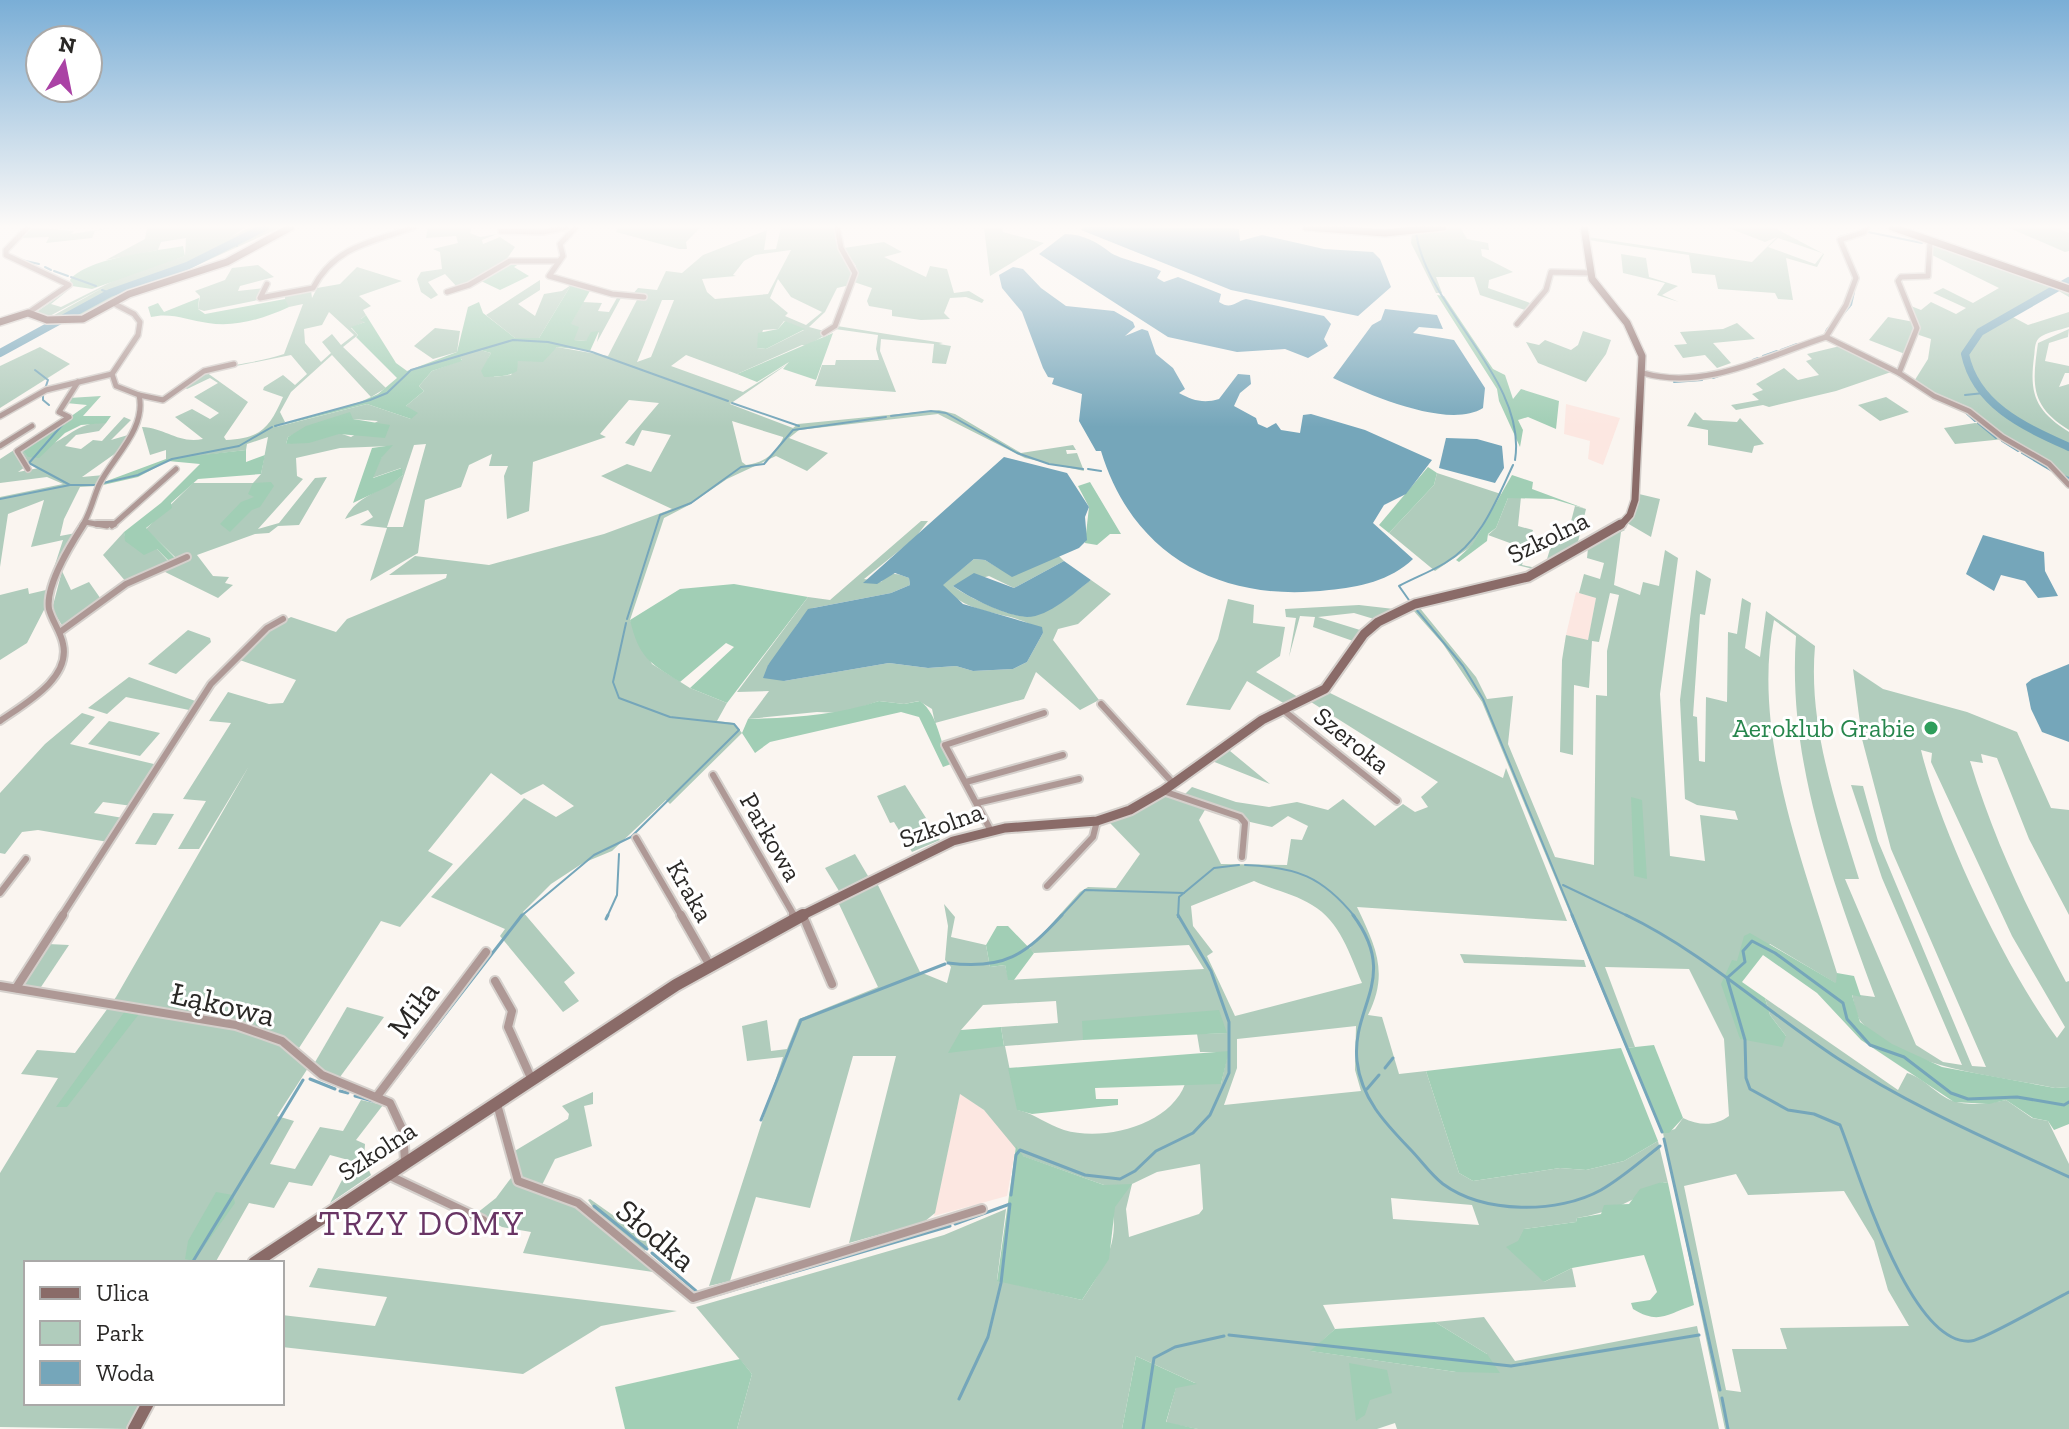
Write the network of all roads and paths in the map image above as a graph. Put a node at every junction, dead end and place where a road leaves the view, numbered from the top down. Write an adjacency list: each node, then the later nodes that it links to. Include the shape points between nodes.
1 (61, 294): 13 (street)
2 (139, 294): 12 (street)
3 (262, 294): 4 (street, via 260,298)
4 (283, 294)
5 (611, 294): 11 (street)
6 (847, 294): 16 (street, via 835,326)
7 (1543, 294): 15 (street)
8 (1604, 294): 20 (street, Szkolna, via 1636,339)
9 (1850, 294): 17 (street)
10 (1903, 294): 19 (street, via 1917,328)
11 (644, 297)
12 (113, 303): 13 (street, via 69,321); 21 (street, via 134,314 140,330)
13 (28, 313): 14 (street)
14 (0, 322)
15 (1517, 324)
16 (824, 333)
17 (1826, 337): 19 (street); 20 (street, via 1700,379 1679,381)
18 (234, 364): 23 (street, via 189,377 163,400)
19 (1900, 370): 29 (street, via 2054,467)
20 (1643, 373): 35 (street, Szkolna, via 1633,508 1623,524 1520,580 1412,606 1367,631 1325,689)
21 (112, 374): 22 (street); 23 (street, via 116,386)
22 (78, 382): 24 (street, via 40,393); 27 (street, via 59,412 69,417 17,451)
23 (139, 395): 30 (street, via 130,437 100,483)
24 (0, 416)
25 (32, 426): 26 (street)
26 (0, 446)
27 (28, 469)
28 (176, 469): 30 (street, via 111,527)
29 (2069, 485)
30 (85, 522): 33 (street, via 67,549 49,599)
31 (187, 557): 33 (street, via 138,577)
32 (283, 619): 59 (street, via 267,628 211,684)
33 (60, 632): 37 (street, via 64,653 57,674)
34 (1101, 704): 42 (street)
35 (1283, 710): 42 (street, Szkolna); 44 (street, Szeroka)
36 (1044, 713): 41 (street, via 948,742 946,751)
37 (0, 721)
38 (1063, 755): 41 (street)
39 (713, 775): 53 (street, Parkowa)
40 (1079, 779): 45 (street)
41 (966, 782): 45 (street)
42 (1173, 783): 43 (street, Szkolna)
43 (1163, 791): 46 (street, Szkolna); 49 (street, via 1240,817 1245,823)
44 (1397, 801)
45 (977, 803): 47 (street)
46 (1097, 821): 47 (street, Szkolna); 51 (street, via 1093,837)
47 (991, 831): 53 (street, Szkolna, via 930,850)
48 (636, 838): 55 (street, Kraka)
49 (1242, 857)
50 (26, 859): 52 (street)
51 (1047, 886)
52 (0, 893)
53 (799, 917): 55 (street, Szkolna); 57 (street, Parkowa)
54 (486, 952): 61 (street, Miła)
55 (709, 964): 60 (street, Szkolna)
56 (495, 981): 60 (street, via 512,1011 508,1027)
57 (832, 984)
58 (0, 986): 59 (street, Łąkowa)
59 (16, 988): 61 (street, Łąkowa, via 254,1029 288,1045 326,1078)
60 (532, 1080): 62 (street, Szkolna)
61 (378, 1095): 63 (street, via 403,1131)
62 (497, 1103): 63 (street, Szkolna); 65 (street, Słodka, via 518,1181 578,1203 693,1298)
63 (405, 1161): 64 (street, Szkolna)
64 (384, 1174): 66 (street); 67 (street, Szkolna)
65 (982, 1209)
66 (483, 1220)
67 (257, 1261)
68 (147, 1405): 69 (street)
69 (134, 1429)

